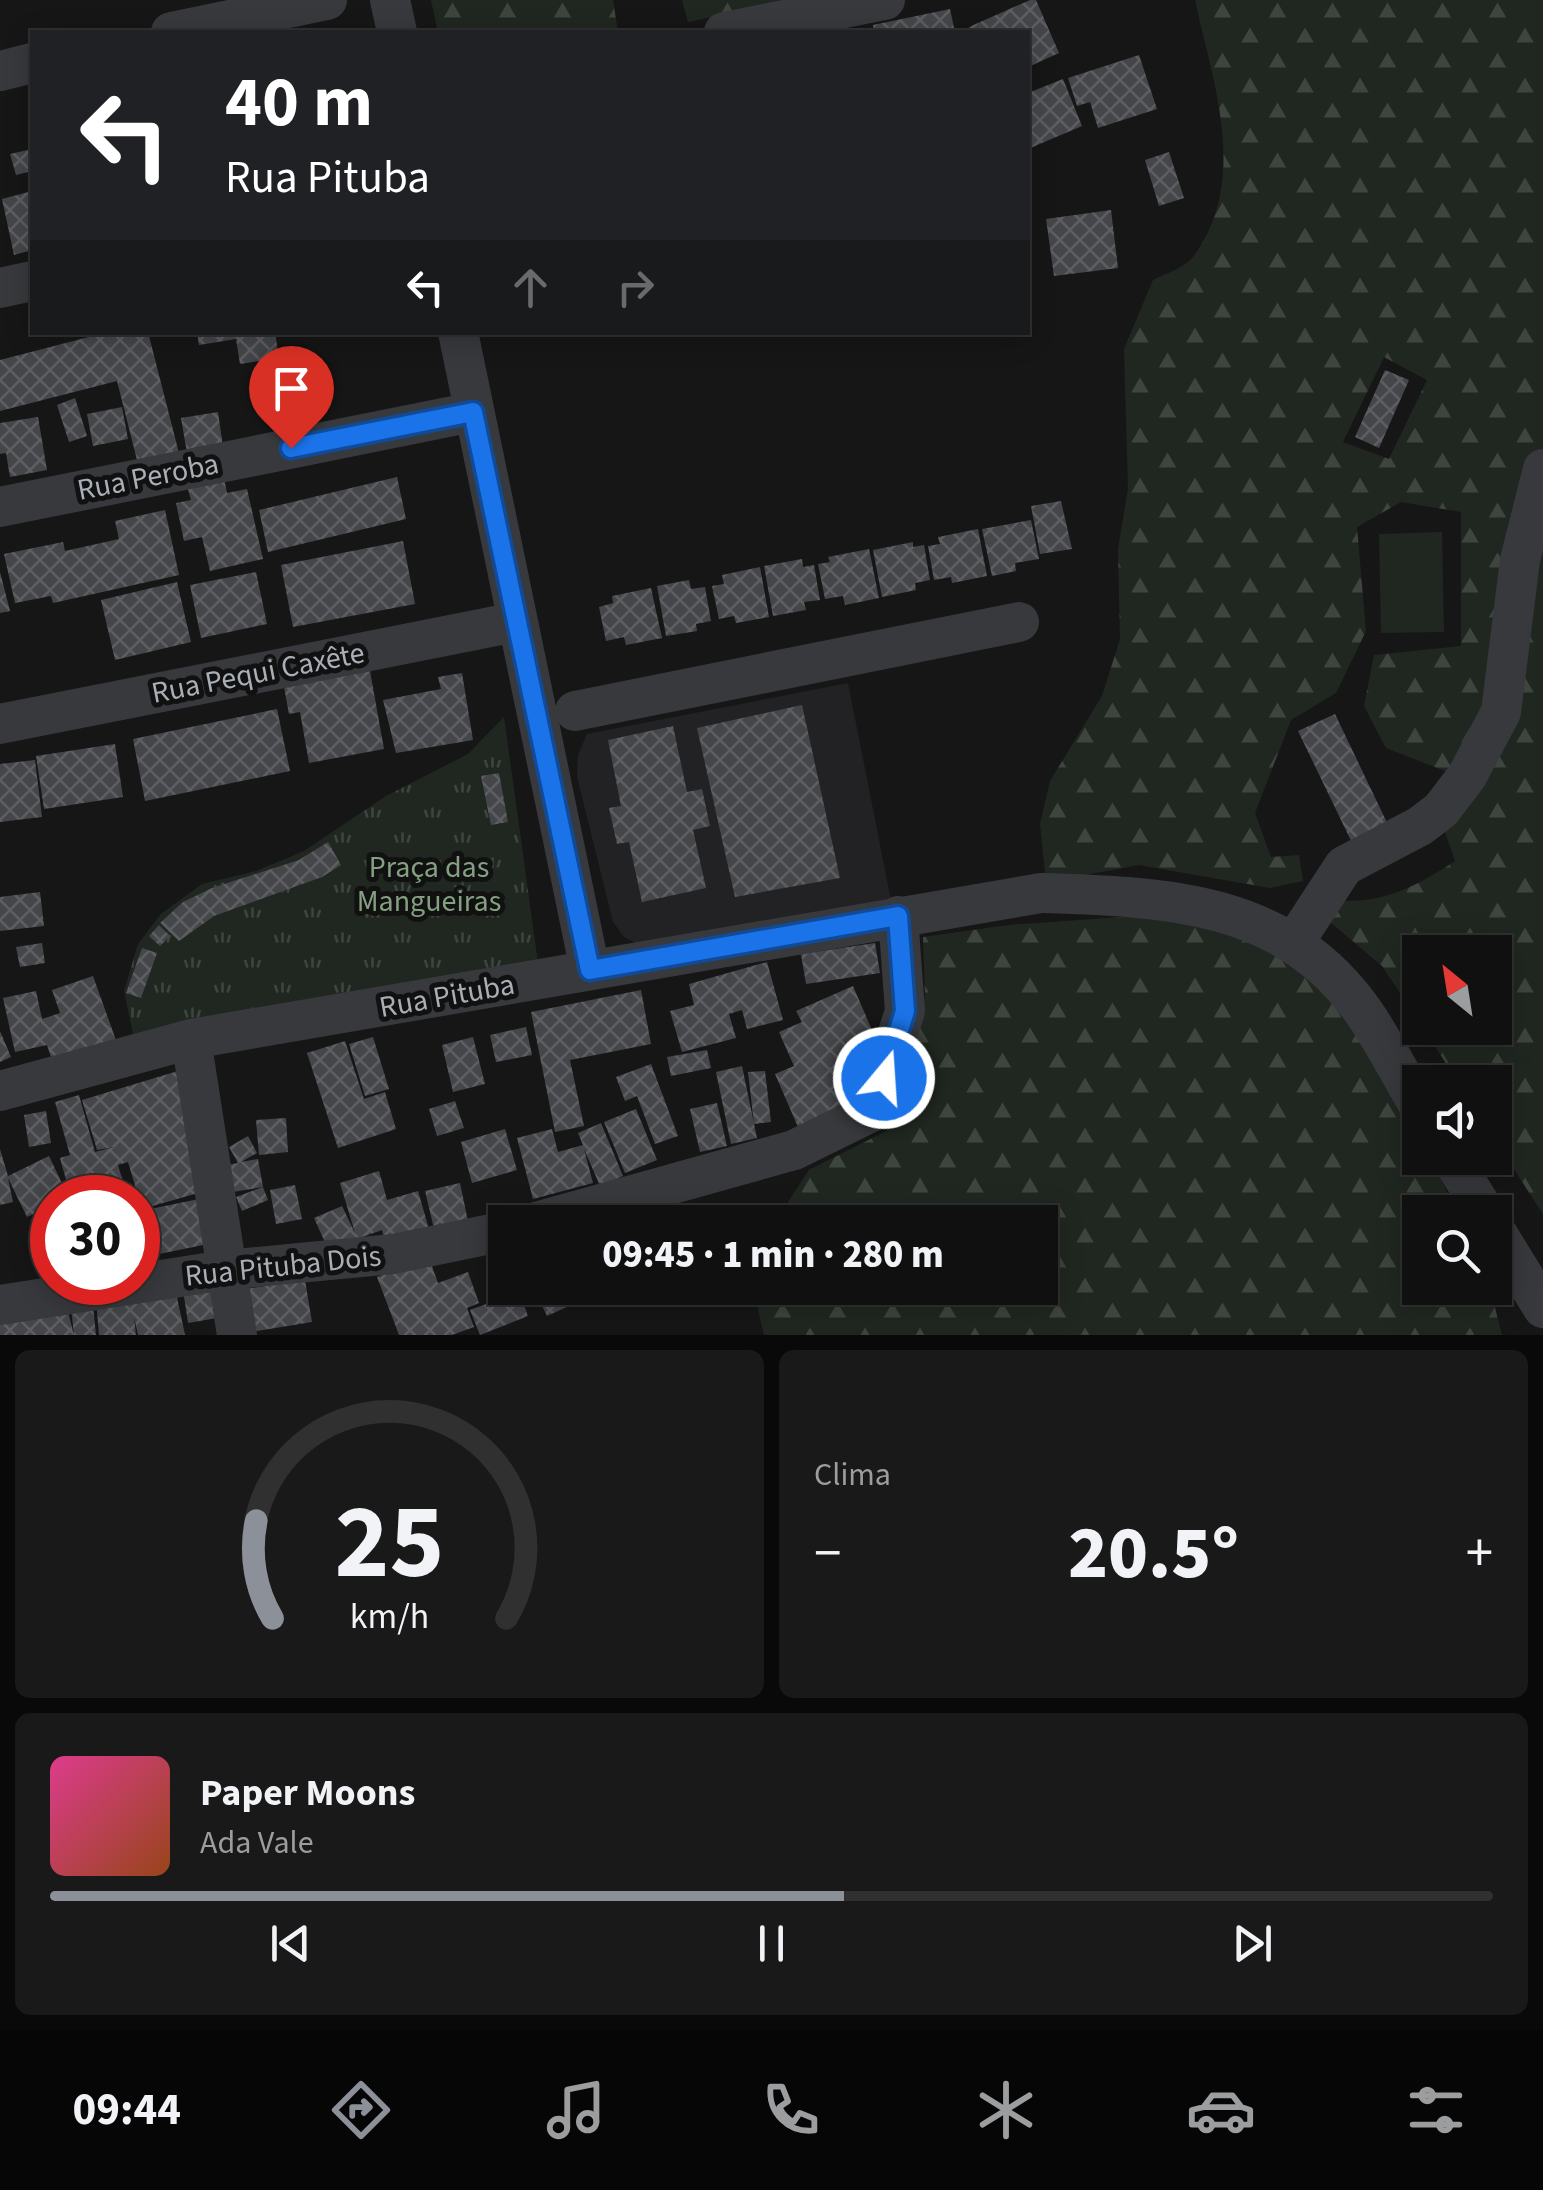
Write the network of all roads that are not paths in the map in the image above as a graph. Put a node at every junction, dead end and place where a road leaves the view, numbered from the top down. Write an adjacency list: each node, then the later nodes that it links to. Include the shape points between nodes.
1 (327, 0): 4 (street)
2 (390, 0): 5 (street)
3 (886, 0): 6 (street)
4 (180, 30)
5 (397, 30)
6 (734, 30)
7 (30, 64): 8 (street)
8 (0, 71)
9 (30, 281): 10 (street)
10 (0, 288)
11 (459, 335): 12 (street)
12 (473, 412): 14 (street, Rua Peroba); 15 (street)
13 (1543, 468): 22 (street, via 1520,560 1501,712 1468,776 1420,826 1344,866)
14 (0, 506)
15 (516, 622): 17 (street); 19 (street, Rua Pequi Caxête)
16 (1019, 622): 18 (street)
17 (530, 678): 18 (street, via 569,700); 20 (street)
18 (574, 710): 20 (street, via 574,724)
19 (0, 724)
20 (545, 758): 23 (street)
21 (898, 916): 22 (street, Rua Pituba, via 1041,893 1144,896 1241,915); 23 (street, Rua Pituba); 27 (street, via 905,1011 873,1111 794,1150)
22 (1293, 944): 25 (street, Rua Pituba, via 1365,1013)
23 (590, 970): 24 (street, Rua Pituba)
24 (191, 1039): 26 (street, Rua Pituba); 30 (street)
25 (1402, 1076)
26 (0, 1092)
27 (597, 1205)
28 (488, 1234): 30 (street, Rua Pituba Dois, via 393,1254)
29 (1512, 1258): 32 (street)
30 (225, 1270): 31 (street, Rua Pituba Dois); 33 (street)
31 (0, 1304)
32 (1543, 1308)
33 (237, 1335)

